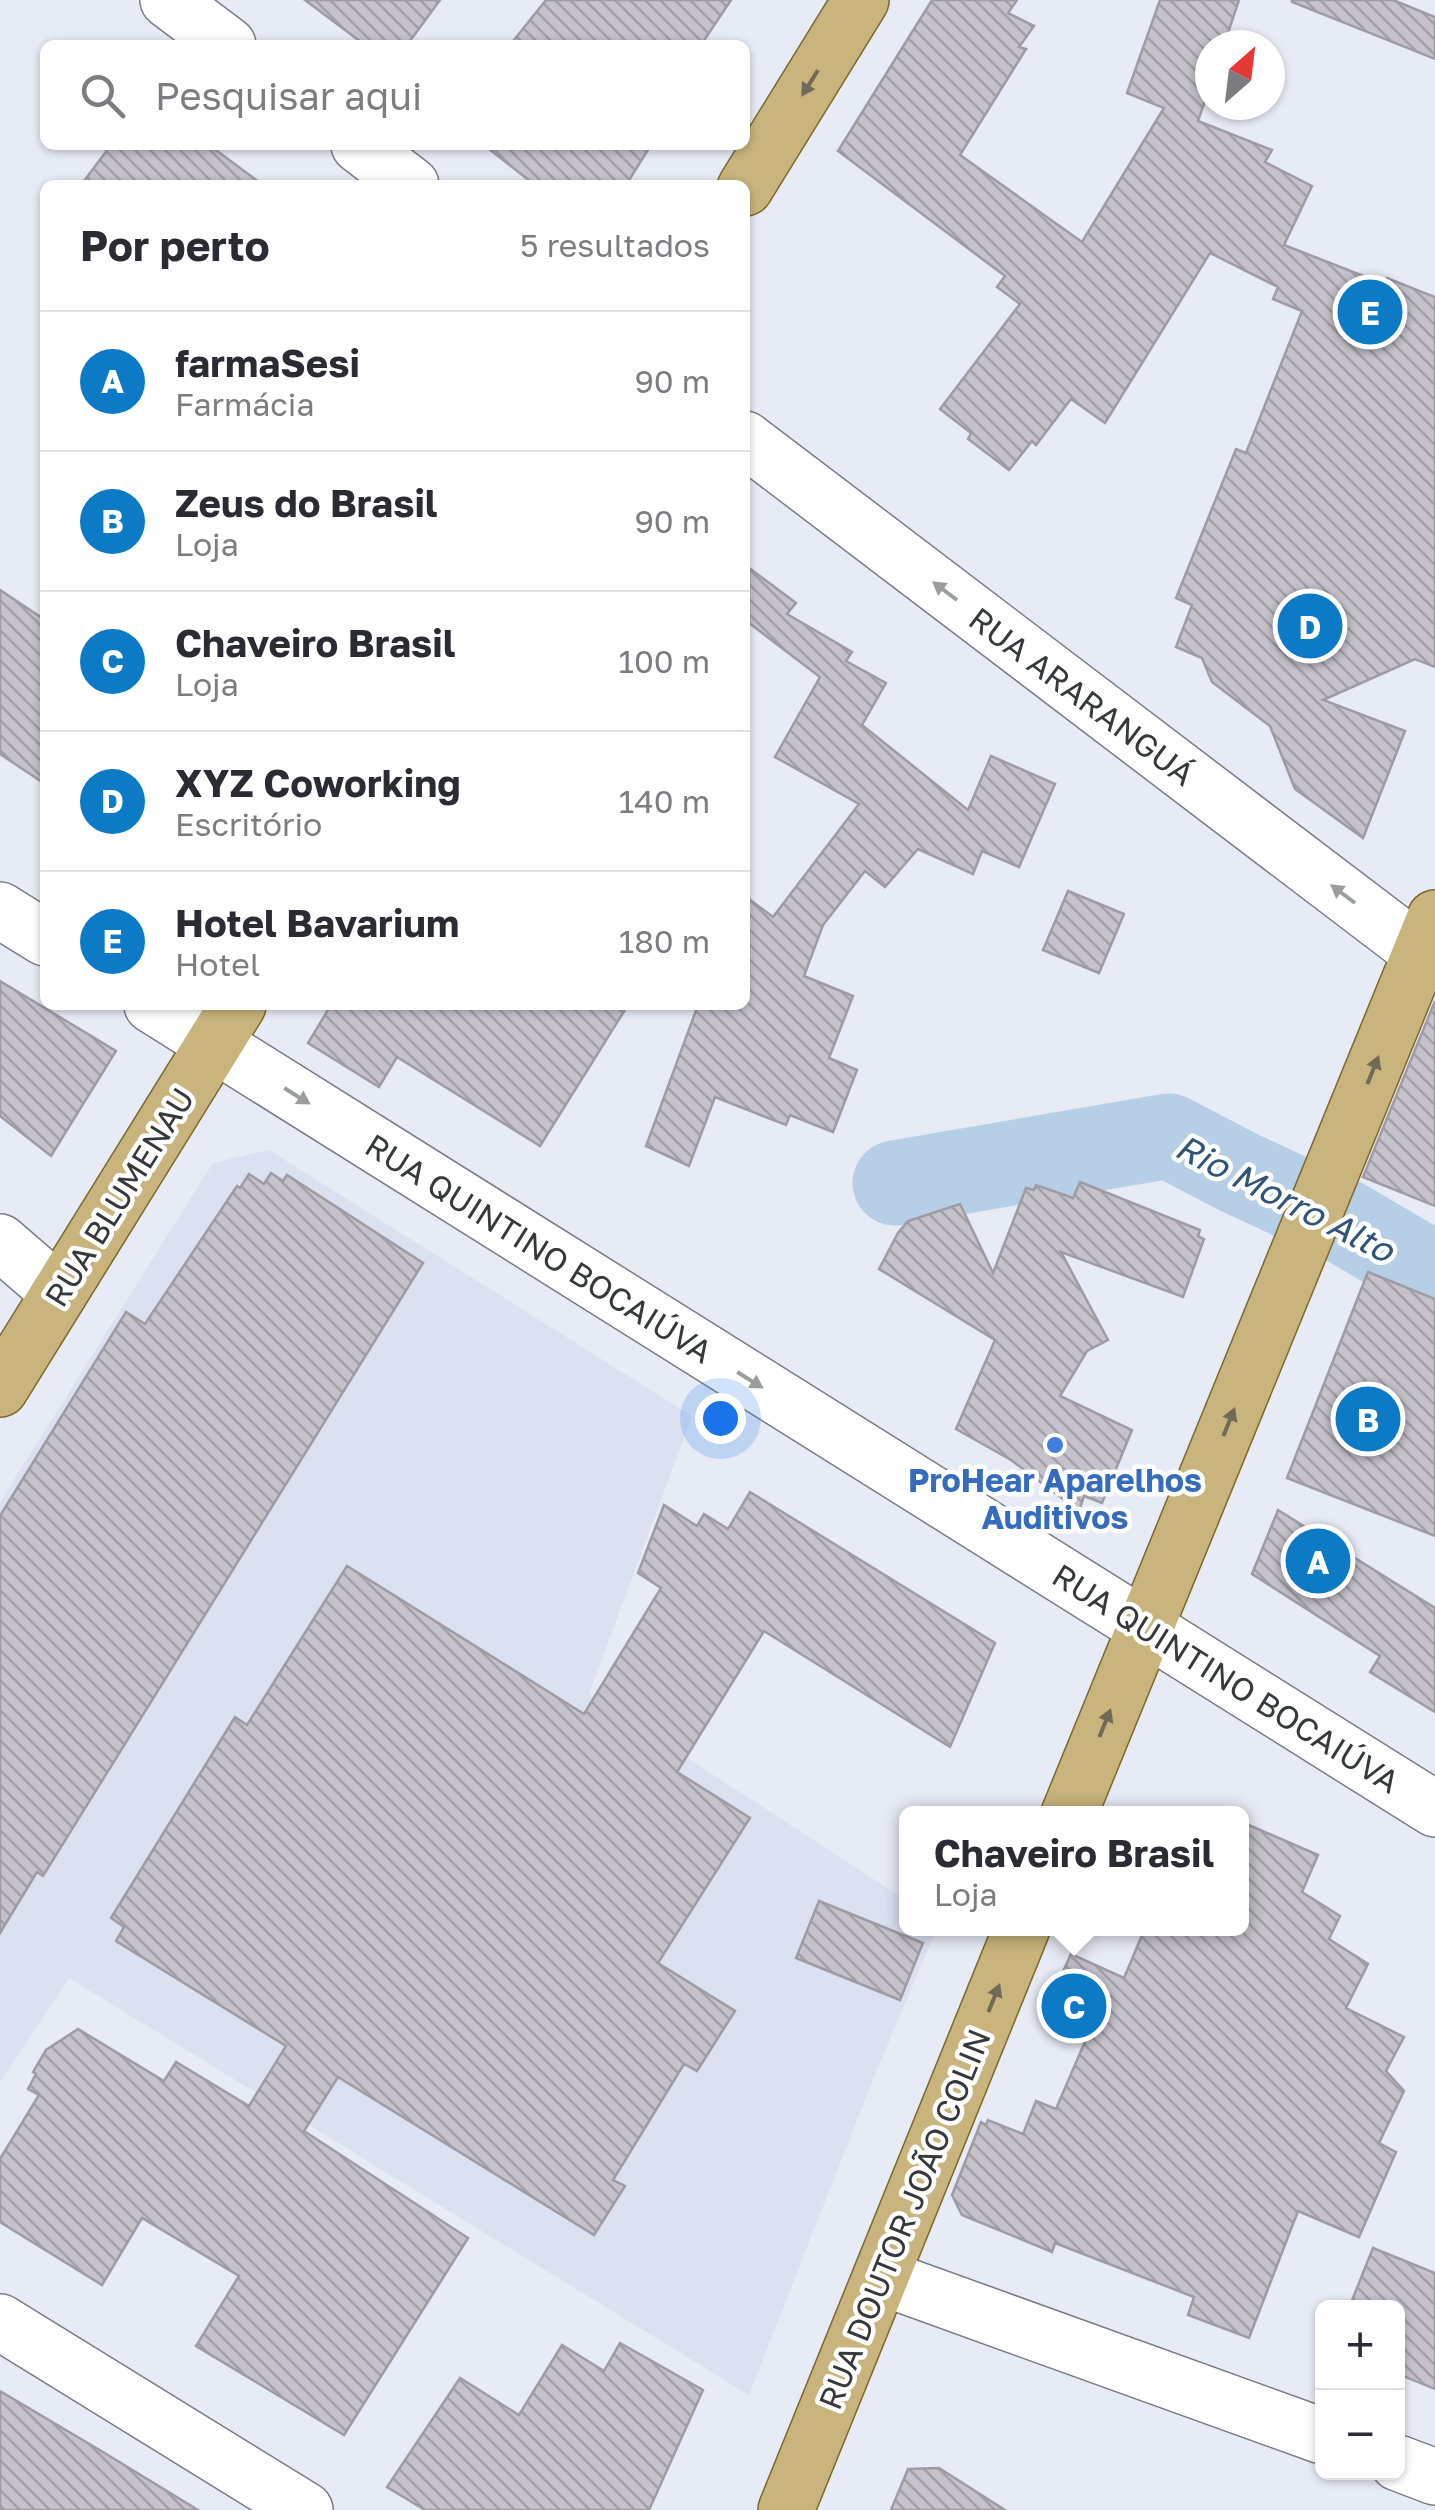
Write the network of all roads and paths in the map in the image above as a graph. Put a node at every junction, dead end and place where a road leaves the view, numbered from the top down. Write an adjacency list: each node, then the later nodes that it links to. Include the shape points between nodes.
1 (168, 0): 3 (street)
2 (861, 0): 6 (main road, one-way to 6)
3 (221, 40)
4 (366, 150): 5 (street)
5 (404, 180)
6 (750, 180)
7 (750, 443): 10 (street, RUA ARARANGUÁ, one-way to 7)
8 (0, 910): 9 (street)
9 (40, 935)
10 (1428, 935): 16 (main road, one-way to 10)
11 (171, 1010): 12 (street, RUA QUINTINO BOCAIÚVA)
12 (226, 1024): 14 (main road, RUA BLUMENAU); 16 (street, RUA QUINTINO BOCAIÚVA, one-way to 16)
13 (0, 1242): 14 (street)
14 (59, 1293): 15 (main road, RUA BLUMENAU)
15 (0, 1389)
16 (1144, 1626): 17 (main road, one-way to 16); 18 (street, RUA QUINTINO BOCAIÚVA)
17 (1072, 1806)
18 (1435, 1809)
19 (1019, 1936): 20 (main road, RUA DOUTOR JOÃO COLIN, one-way to 19)
20 (881, 2277): 22 (street); 26 (main road, RUA DOUTOR JOÃO COLIN)
21 (0, 2322): 25 (street)
22 (1315, 2433)
23 (1405, 2466): 24 (street)
24 (1435, 2477)
25 (305, 2510)
26 (786, 2510)

